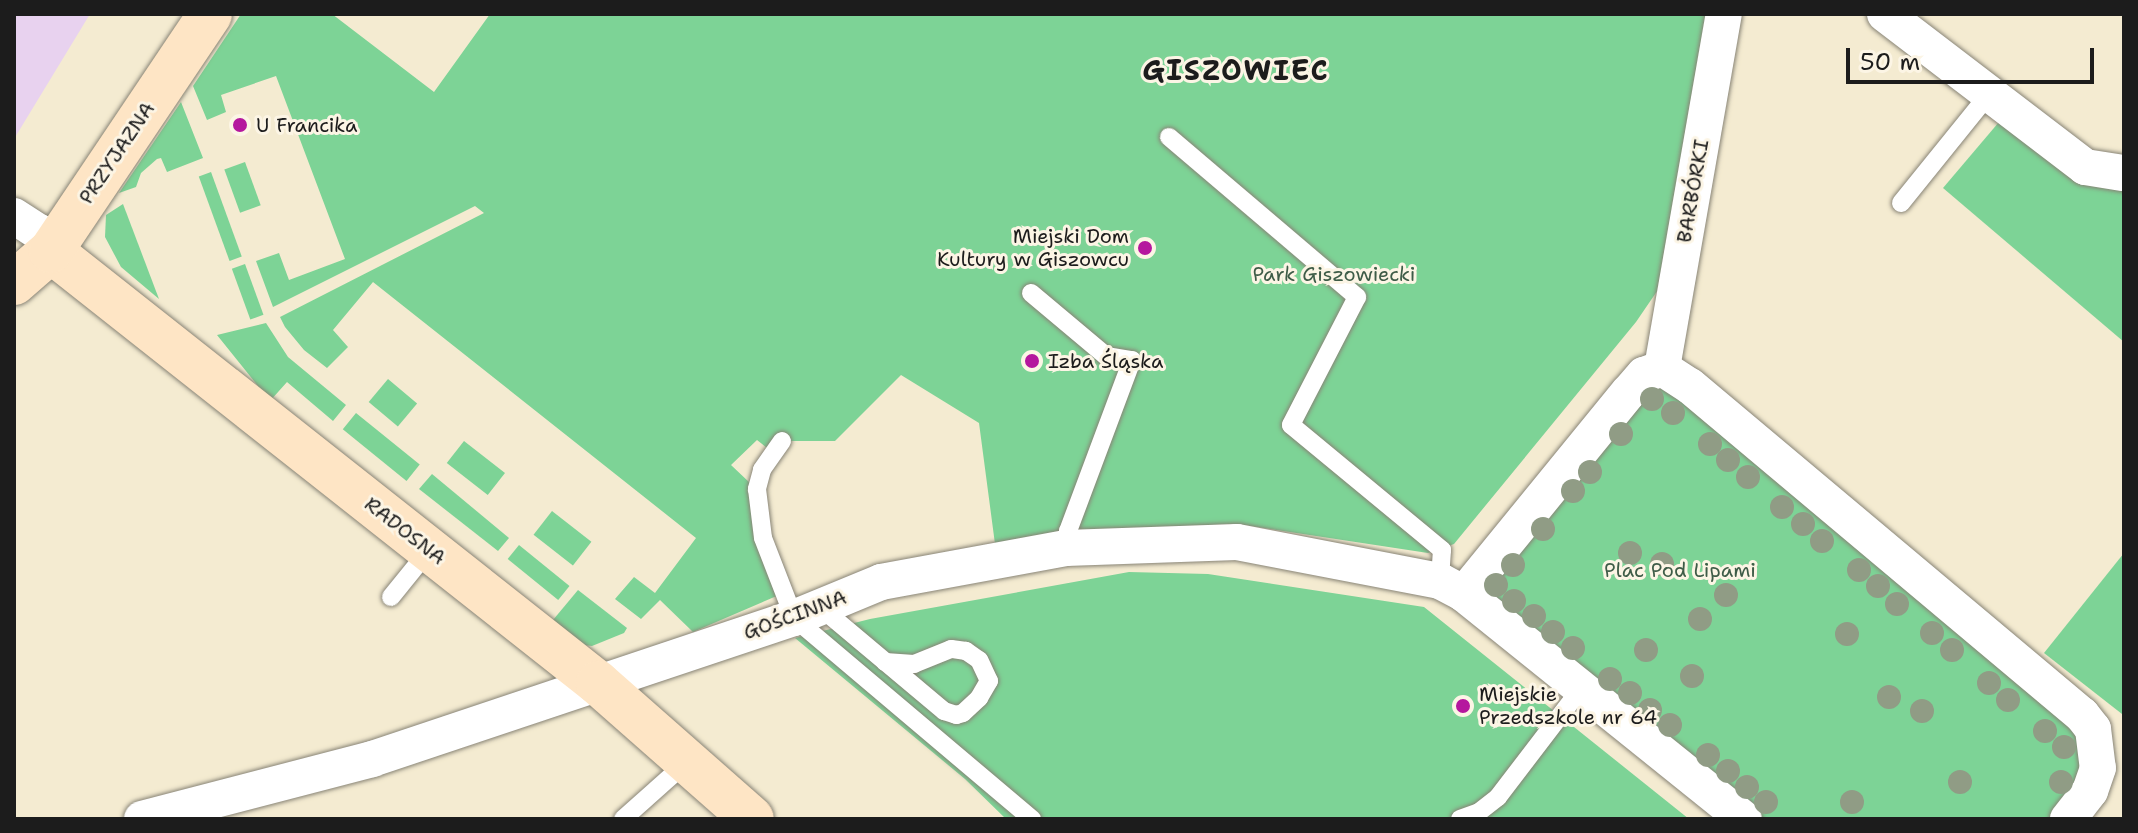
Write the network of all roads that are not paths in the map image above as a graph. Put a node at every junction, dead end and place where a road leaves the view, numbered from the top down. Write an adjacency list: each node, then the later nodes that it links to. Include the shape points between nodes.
1 (210, 14): 9 (street, PRZYJAZNA)
2 (1724, 14): 12 (street, BARBÓRKI)
3 (1885, 14): 4 (street)
4 (1989, 94): 6 (street, via 2085,167); 7 (lane)
5 (1169, 137): 16 (lane, via 1357,297 1291,425 1442,550)
6 (2124, 173)
7 (1901, 203)
8 (14, 216): 9 (street, via 39,232)
9 (51, 251): 10 (street, PRZYJAZNA); 15 (street, RADOSNA)
10 (14, 283)
11 (1031, 293): 14 (lane, via 1106,356 1132,360)
12 (1662, 368): 16 (street, via 1644,375); 29 (street, via 2082,715 2093,729 2098,768 2090,791)
13 (782, 441): 18 (lane, via 762,470 757,489 763,538)
14 (1066, 548): 16 (street, GOŚCINNA, via 1237,542); 18 (street, GOŚCINNA, via 881,582)
15 (429, 550): 17 (lane); 20 (street, RADOSNA)
16 (1452, 588): 21 (street)
17 (391, 597)
18 (807, 613): 19 (lane); 20 (street, GOŚCINNA); 26 (lane)
19 (885, 662): 19 (lane, via 956,715 972,705 989,681 979,660 966,651 951,649 914,664)
20 (598, 683): 22 (street, RADOSNA); 23 (street, GOŚCINNA, via 372,759)
21 (1582, 687): 27 (lane, via 1498,797); 28 (street)
22 (688, 761): 24 (lane); 25 (street, RADOSNA)
23 (142, 819)
24 (623, 819)
25 (752, 819)
26 (1032, 819)
27 (1460, 819)
28 (1744, 819)
29 (2068, 819)

